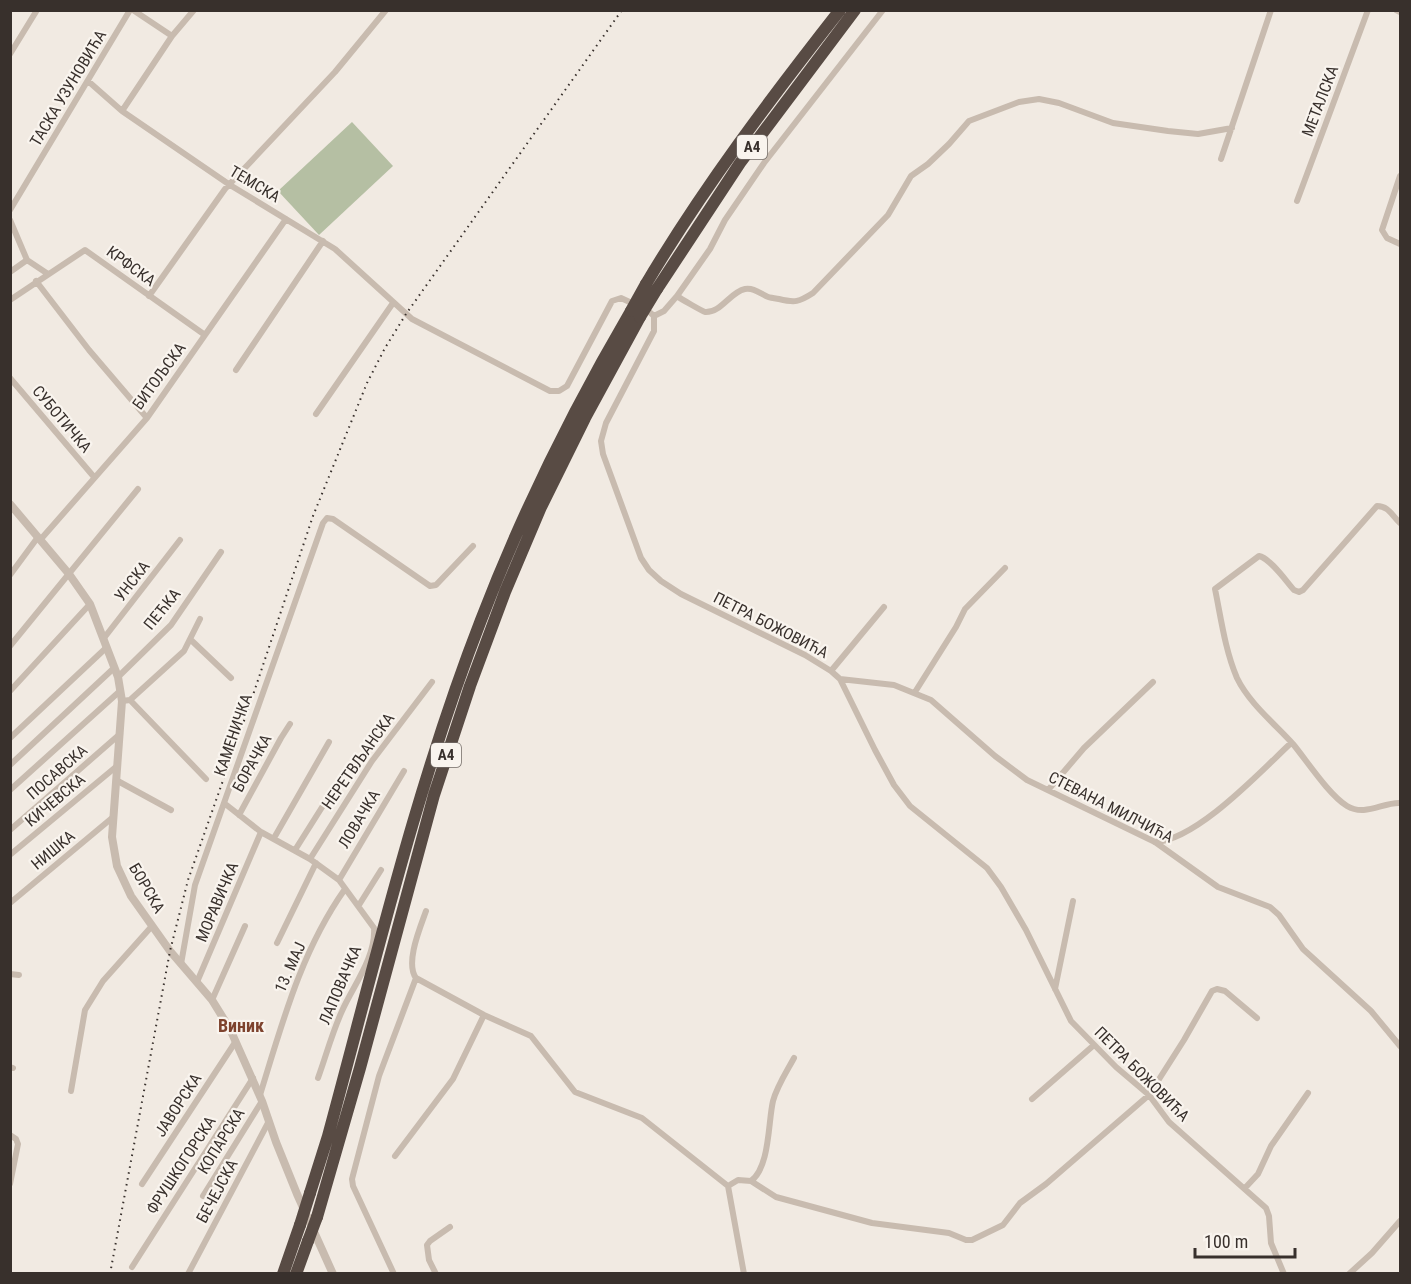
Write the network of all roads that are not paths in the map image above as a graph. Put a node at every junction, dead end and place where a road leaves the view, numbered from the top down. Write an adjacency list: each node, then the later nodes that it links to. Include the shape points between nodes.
1 (37, 10): 13 (street)
2 (131, 10): 12 (street); 14 (street, ТАСКА УЗУНОВИЋА)
3 (194, 10): 12 (street)
4 (386, 10): 19 (street, via 335,72)
5 (840, 10): 30 (highway, A4, via 681,228)
6 (855, 10): 30 (highway, A4)
7 (883, 10): 32 (street, via 764,163)
8 (1271, 10): 16 (street)
9 (1368, 10): 20 (street, МЕТАЛСКА)
10 (1396, 10): 11 (street)
11 (1401, 12)
12 (172, 36): 15 (street)
13 (10, 54)
14 (88, 81): 15 (street, ТЕМСКА); 21 (street, ТАСКА УЗУНОВИЋА)
15 (122, 111): 19 (street, ТЕМСКА)
16 (1232, 128): 17 (street); 32 (street, via 1198,134 1168,131 1113,123 1039,99 1019,102 962,126 949,144 911,176 888,215 813,293 793,303 747,289 707,312)
17 (1221, 159)
18 (1401, 176): 25 (street, via 1382,230 1387,238)
19 (230, 185): 22 (street, ТЕМСКА); 31 (street)
20 (1297, 201)
21 (10, 210)
22 (286, 219): 24 (street, ТЕМСКА); 37 (street, БИТОЉСКА)
23 (10, 220): 26 (street)
24 (323, 241): 34 (street, ТЕМСКА); 38 (street)
25 (1401, 244)
26 (27, 261): 27 (street); 28 (street)
27 (10, 273)
28 (48, 274): 29 (street, КРФСКА); 31 (street, КРФСКА, via 86,250)
29 (36, 281): 33 (street, КРФСКА); 41 (street)
30 (651, 287): 35 (highway, A4, bridge)
31 (149, 296): 37 (street, КРФСКА)
32 (677, 296): 36 (street, via 664,311)
33 (10, 300)
34 (393, 303): 36 (street, ТЕМСКА, via 422,326 555,392 567,386 607,307 615,299 624,299); 40 (street)
35 (635, 314): 139 (highway, A4, bridge, via 552,455 474,638 422,796 328,1136); 140 (highway, A4, bridge, via 541,507 467,695 434,795 317,1217)
36 (654, 315): 61 (street, ПЕТРА БОЖОВИЋА, via 651,338 606,423 601,441 642,558 649,570 681,594)
37 (205, 335): 41 (street, БИТОЉСКА)
38 (236, 370)
39 (10, 378): 42 (street, СУБОТИЧКА)
40 (316, 414)
41 (147, 418): 42 (street, БИТОЉСКА)
42 (94, 477): 46 (street, БИТОЉСКА)
43 (138, 489): 52 (street)
44 (10, 504): 46 (street, БОРСКА)
45 (1401, 523): 75 (street, via 1384,506 1377,506 1299,592 1259,556 1215,589 1238,680)
46 (40, 538): 51 (street, БИТОЉСКА); 52 (street, БОРСКА)
47 (180, 540): 56 (street, УНСКА)
48 (473, 546): 84 (street, КАМЕНИЧКА, via 436,585 429,586 333,519 326,519)
49 (221, 552): 62 (street, ПЕЋКА, via 171,625)
50 (1005, 568): 69 (street, via 965,609)
51 (10, 574)
52 (69, 574): 53 (street, БОРСКА); 58 (street)
53 (90, 604): 56 (street, БОРСКА); 67 (street)
54 (884, 607): 61 (street)
55 (200, 619): 57 (street)
56 (104, 638): 59 (street, БОРСКА)
57 (191, 640): 63 (street); 70 (street, via 184,651)
58 (10, 646)
59 (107, 647): 60 (street, БОРСКА); 73 (street)
60 (114, 668): 62 (street, БОРСКА); 76 (street)
61 (831, 671): 64 (street, ПЕТРА БОЖОВИЋА)
62 (118, 677): 68 (street, БОРСКА)
63 (231, 678)
64 (840, 679): 69 (street, СТЕВАНА МИЛЧИЋА, via 894,685); 111 (street, ПЕТРА БОЖОВИЋА, via 894,785 910,807 987,867 1026,930)
65 (432, 682): 95 (street, НЕРЕТВЉАНСКА, via 372,761)
66 (1153, 682): 81 (street, via 1084,748)
67 (10, 691)
68 (120, 691): 70 (street, БОРСКА); 82 (street)
69 (915, 692): 81 (street, СТЕВАНА МИЛЧИЋА, via 931,700 1027,780)
70 (126, 701): 72 (street, БОРСКА); 79 (street)
71 (290, 724): 87 (street, БОРАЧКА)
72 (121, 734): 77 (street, БОРСКА); 89 (street, ПОСАВСКА)
73 (10, 738)
74 (329, 742): 91 (street)
75 (1292, 743): 85 (street, via 1347,806 1360,811); 92 (street, via 1220,809 1172,838)
76 (10, 765)
77 (117, 766): 80 (street, БОРСКА); 94 (street, КИЧЕВСКА)
78 (404, 771): 97 (street, ЛОВАЧКА)
79 (206, 778)
80 (117, 780): 86 (street); 88 (street, БОРСКА)
81 (1049, 789): 92 (street, СТЕВАНА МИЛЧИЋА)
82 (10, 790)
83 (331, 793): 93 (street)
84 (224, 803): 87 (street, ЛАПОВАЧКА); 106 (street, КАМЕНИЧКА, via 195,885)
85 (1401, 803)
86 (171, 810)
87 (239, 815): 90 (street, ЛАПОВАЧКА)
88 (112, 818): 100 (street, НИШКА); 103 (street, БОРСКА, via 114,854 121,878)
89 (10, 830)
90 (261, 832): 91 (street, ЛАПОВАЧКА); 110 (street, МОРАВИЧКА)
91 (274, 838): 93 (street, ЛАПОВАЧКА)
92 (1155, 842): 117 (street, СТЕВАНА МИЛЧИЋА, via 1218,887 1270,907 1303,949 1371,1011)
93 (295, 850): 95 (street, ЛАПОВАЧКА)
94 (11, 854)
95 (313, 861): 97 (street, ЛАПОВАЧКА); 105 (street, НЕРЕТВЉАНСКА)
96 (381, 870): 101 (street)
97 (339, 880): 98 (street, ЛАПОВАЧКА)
98 (345, 889): 101 (street, ЛАПОВАЧКА); 124 (street, 13. МАЈ, via 302,968 283,1016)
99 (1073, 902): 111 (street)
100 (10, 903)
101 (358, 905): 120 (street, ЛАПОВАЧКА, via 373,925 373,942 341,1012)
102 (426, 911): 109 (street, via 413,956)
103 (152, 926): 106 (street, БОРСКА); 121 (street, via 102,981 85,1010)
104 (244, 926): 112 (street)
105 (277, 943)
106 (181, 964): 110 (street, БОРСКА)
107 (10, 974): 108 (street)
108 (19, 975)
109 (416, 978): 113 (street); 142 (street, via 379,1076 352,1179)
110 (197, 982): 112 (street, БОРСКА)
111 (1055, 990): 116 (street, ПЕТРА БОЖОВИЋА, via 1071,1021)
112 (213, 1000): 115 (street, БОРСКА)
113 (484, 1016): 128 (street, via 453,1080); 132 (street, via 531,1036 575,1092 642,1118)
114 (1257, 1018): 123 (street, via 1225,991 1214,989)
115 (236, 1041): 119 (street, БОРСКА); 131 (street, ЈАВОРСКА)
116 (1094, 1045): 123 (street, ПЕТРА БОЖОВИЋА); 125 (street)
117 (1401, 1046)
118 (794, 1058): 129 (street, via 774,1098 765,1153)
119 (253, 1078): 124 (street, БОРСКА); 137 (street, ФРУШКОГОРСКА)
120 (318, 1078)
121 (71, 1091)
122 (1308, 1093): 133 (street, via 1271,1146 1258,1174)
123 (1149, 1095): 129 (street, via 1020,1203 1003,1225 972,1240 949,1233 872,1223 776,1197); 133 (street, ПЕТРА БОЖОВИЋА, via 1169,1122)
124 (261, 1098): 126 (street, БОРСКА); 134 (street, КОПАРСКА)
125 (1032, 1099)
126 (269, 1121): 138 (street, БЕЧЕЈСКА); 141 (street, БОРСКА)
127 (13, 1137): 130 (street, via 18,1144)
128 (395, 1156)
129 (751, 1181): 132 (street, via 738,1180)
130 (10, 1184)
131 (142, 1184)
132 (728, 1186): 144 (street)
133 (1245, 1188): 145 (street, ПЕТРА БОЖОВИЋА, via 1268,1212 1271,1243)
134 (203, 1196)
135 (1401, 1221): 146 (street)
136 (450, 1227): 143 (street, via 427,1245)
137 (132, 1267)
138 (188, 1274)
139 (283, 1274)
140 (296, 1274)
141 (333, 1274)
142 (394, 1274)
143 (436, 1274)
144 (744, 1274)
145 (1284, 1274)
146 (1350, 1274)

